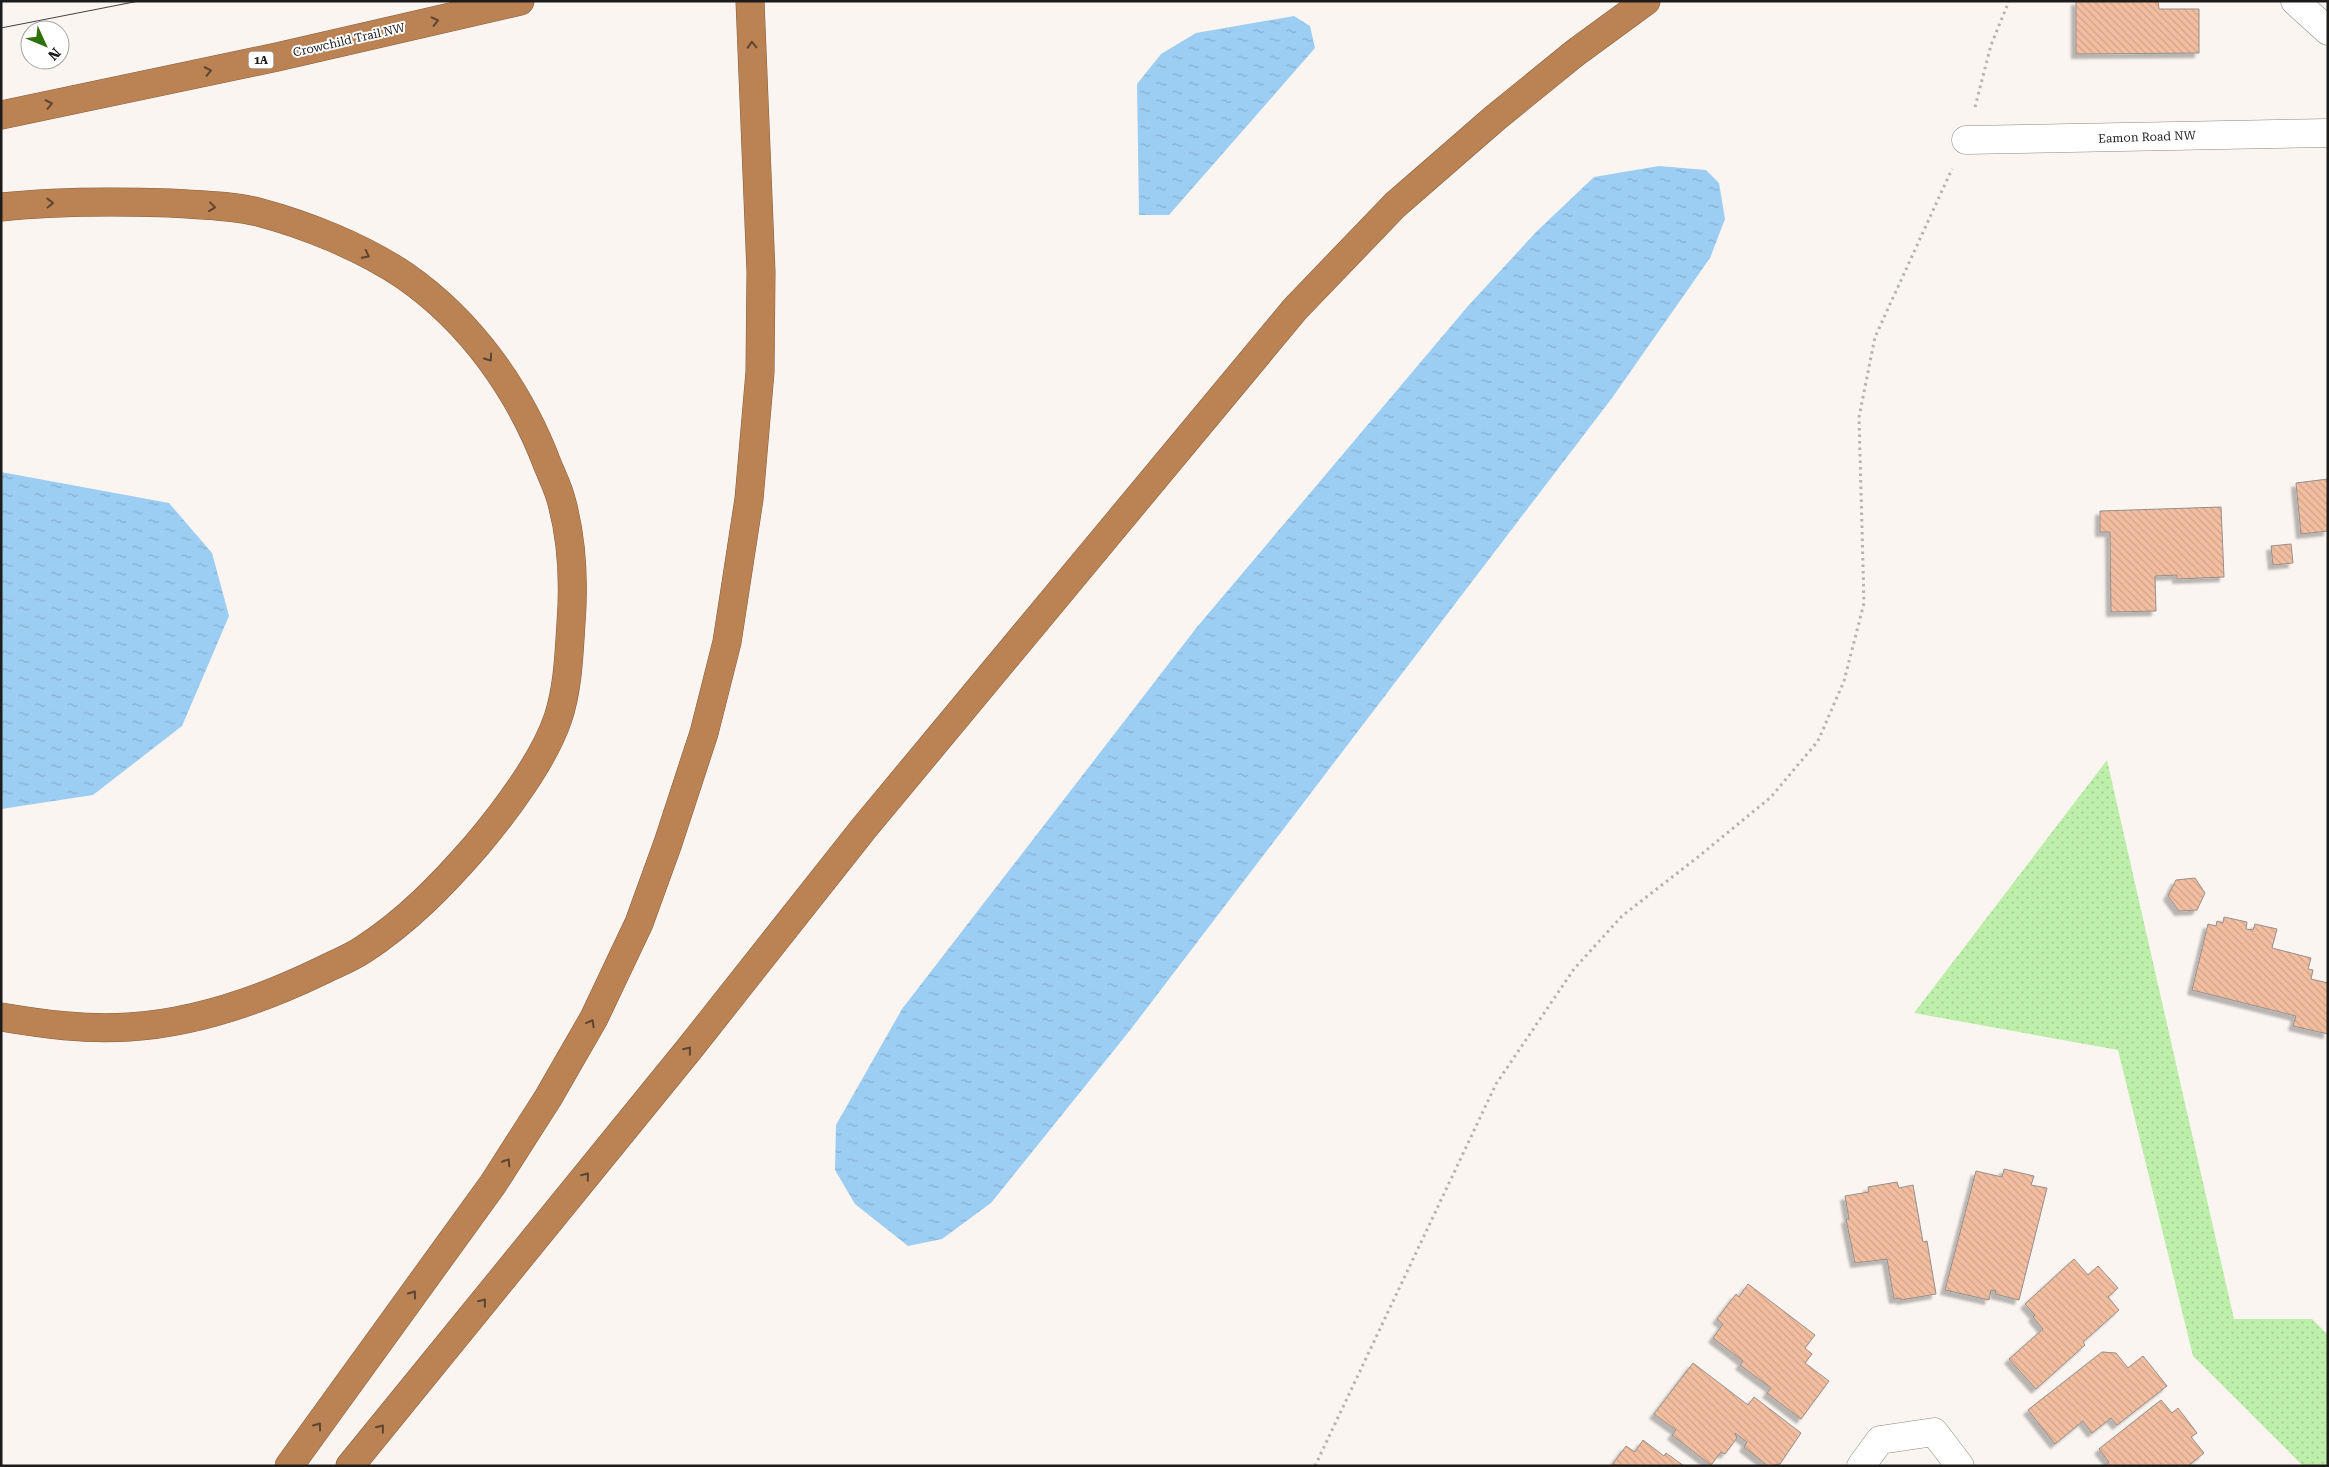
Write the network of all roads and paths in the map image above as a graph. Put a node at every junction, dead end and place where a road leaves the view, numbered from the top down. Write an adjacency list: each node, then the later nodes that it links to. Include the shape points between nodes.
1 (520, 1): 7 (highway, Crowchild Trail NW / 1A, one-way to 1, via 277,57)
2 (750, 1): 12 (highway, one-way to 2, via 493,1184 594,1018 639,923 704,733 727,642 749,499 760,372 761,272)
3 (1646, 1): 13 (highway, one-way to 3, via 690,1048 864,828 1295,309 1395,205 1574,53)
4 (2009, 1): 9 (path, via 1991,45)
5 (2295, 1): 6 (street)
6 (2328, 31)
7 (1, 115)
8 (2328, 133): 9 (street, Eamon Road NW)
9 (1966, 140): 14 (path, via 1875,337 1858,417 1864,603 1844,680 1818,741 1771,797 1622,916 1574,969 1496,1084)
10 (1, 207): 11 (highway, one-way to 11, via 125,201 256,212 315,232 405,277 444,310 484,351 519,401 562,502 573,600 569,661 558,719 530,773 491,829 452,874 413,913 361,952 283,989 210,1014 130,1027 57,1026)
11 (1, 1017)
12 (289, 1466)
13 (350, 1466)
14 (1315, 1466)
15 (1861, 1466): 16 (street, via 1880,1440 1934,1432)
16 (1960, 1466)

